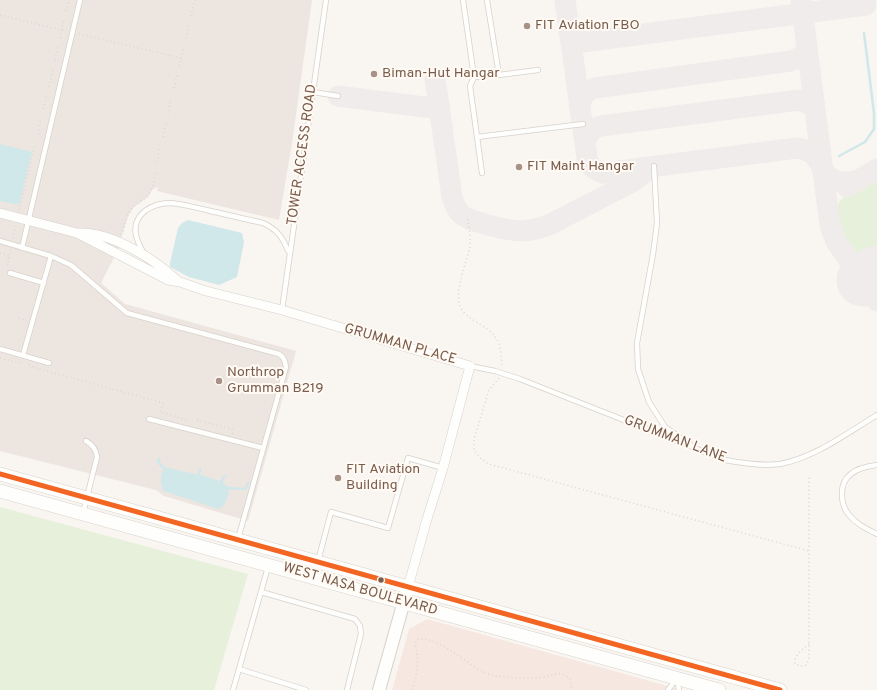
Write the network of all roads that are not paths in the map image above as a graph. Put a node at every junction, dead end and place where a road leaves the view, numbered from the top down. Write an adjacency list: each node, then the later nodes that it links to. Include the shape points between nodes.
1 (80, 0): 15 (lane)
2 (326, 0): 8 (lane, TOWER ACCESS ROAD)
3 (463, 0): 7 (lane)
4 (487, 0): 6 (lane)
5 (538, 70): 6 (lane)
6 (499, 75): 7 (lane)
7 (474, 77): 11 (lane, via 470,86)
8 (313, 92): 9 (lane); 19 (lane, TOWER ACCESS ROAD)
9 (338, 96)
10 (583, 124): 11 (lane)
11 (477, 137): 13 (lane)
12 (654, 166): 34 (lane, via 657,222 654,254 637,342 638,369 650,402 665,427)
13 (482, 173)
14 (0, 213): 15 (street, GRUMMAN PLACE)
15 (29, 220): 16 (street, GRUMMAN PLACE); 18 (lane)
16 (77, 233): 21 (street, GRUMMAN PLACE, via 107,237); 23 (street, GRUMMAN PLACE, via 168,280)
17 (0, 241): 18 (lane)
18 (22, 248): 20 (lane)
19 (289, 254): 21 (lane, via 284,240 269,226 182,204 166,203 152,206 138,219 136,237); 25 (lane, TOWER ACCESS ROAD)
20 (51, 256): 24 (lane); 33 (lane, via 75,268 127,313 283,356 286,367)
21 (145, 256): 23 (street, GRUMMAN PLACE)
22 (10, 273): 24 (lane)
23 (180, 282): 25 (street, GRUMMAN PLACE)
24 (44, 283): 27 (lane)
25 (282, 310): 29 (street, GRUMMAN PLACE)
26 (0, 349): 27 (lane)
27 (23, 355): 28 (lane)
28 (49, 363)
29 (470, 366): 34 (lane, GRUMMAN LANE, via 503,373 528,382); 36 (street, GRUMMAN PLACE)
30 (877, 415): 34 (lane, GRUMMAN LANE, via 822,449 780,464 725,460)
31 (149, 419): 33 (lane)
32 (86, 441): 39 (lane, via 94,448 97,457)
33 (263, 448): 42 (lane)
34 (699, 450)
35 (877, 465): 41 (lane, via 865,466 848,476 842,487 842,503 849,515 862,527)
36 (443, 468): 43 (lane, via 408,458 388,528 331,512); 45 (street, GRUMMAN PLACE)
37 (0, 474): 39 (main road, WEST NASA BOULEVARD)
38 (0, 490): 40 (main road, WEST NASA BOULEVARD)
39 (87, 498): 40 (lane); 42 (main road, WEST NASA BOULEVARD)
40 (83, 514): 44 (main road, WEST NASA BOULEVARD)
41 (877, 534)
42 (238, 539): 43 (main road, WEST NASA BOULEVARD)
43 (317, 562): 45 (main road, WEST NASA BOULEVARD)
44 (268, 565): 46 (lane); 47 (main road, WEST NASA BOULEVARD)
45 (408, 587): 47 (street); 48 (main road, WEST NASA BOULEVARD)
46 (261, 592): 49 (lane); 53 (lane, via 358,622 361,634)
47 (404, 603): 50 (main road, WEST NASA BOULEVARD); 54 (street)
48 (682, 662): 50 (main road); 57 (main road, WEST NASA BOULEVARD)
49 (239, 669): 51 (lane); 52 (lane)
50 (678, 684): 55 (lane); 56 (main road, WEST NASA BOULEVARD)
51 (233, 690)
52 (306, 690)
53 (347, 690)
54 (379, 690)
55 (668, 690)
56 (719, 690)
57 (780, 690)

